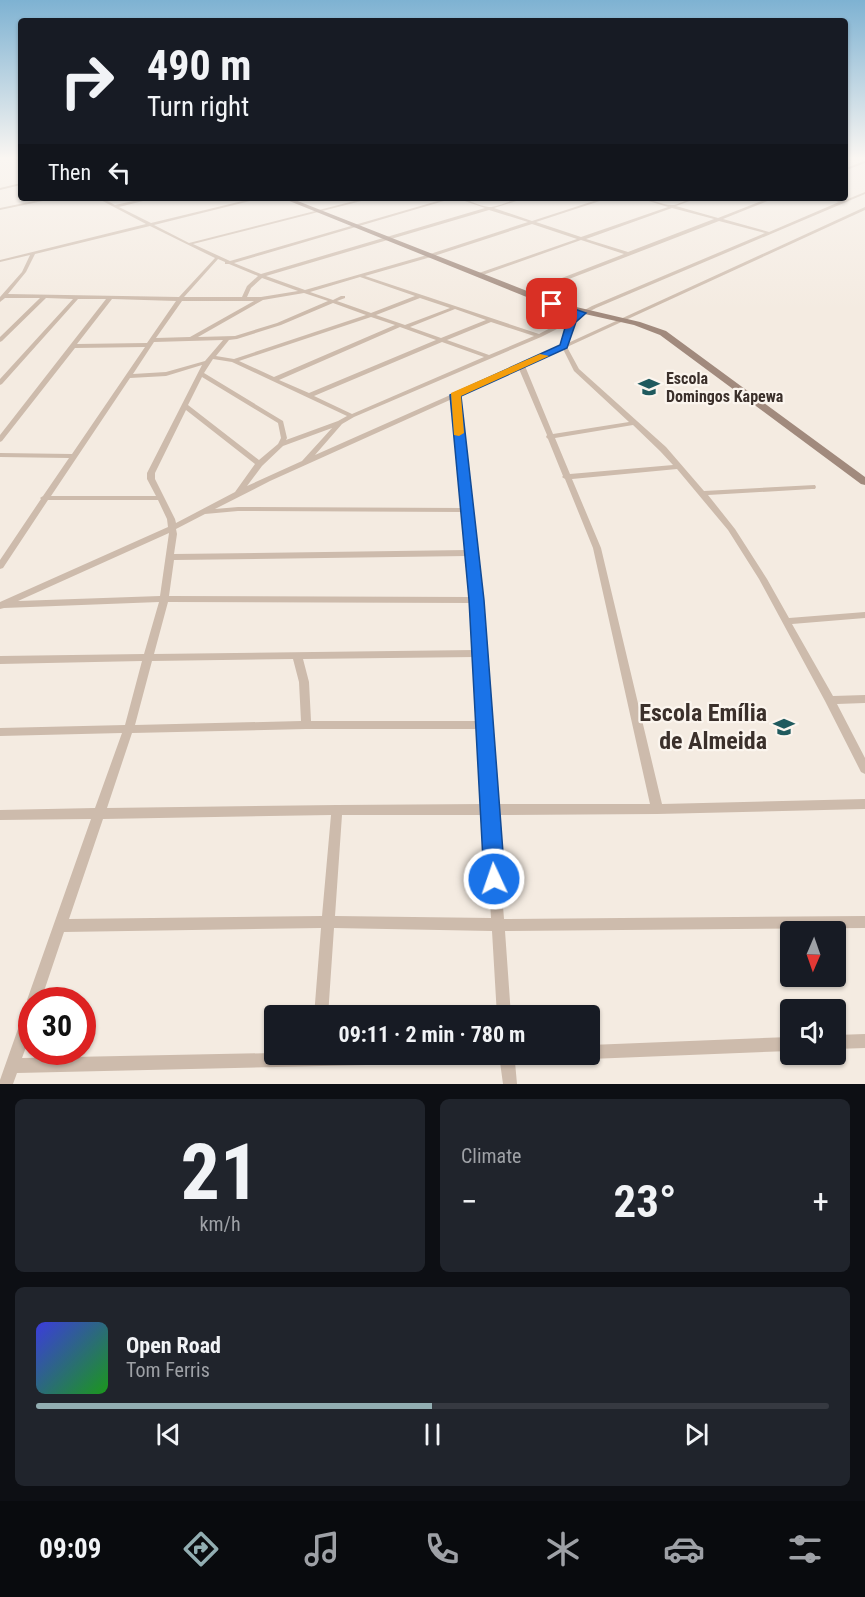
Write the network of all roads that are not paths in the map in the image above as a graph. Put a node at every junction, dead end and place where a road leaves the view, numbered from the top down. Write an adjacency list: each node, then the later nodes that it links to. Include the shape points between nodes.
1 (121, 209): 17 (street)
2 (216, 209): 17 (street)
3 (311, 209): 14 (main road)
4 (332, 209): 14 (street)
5 (415, 209): 18 (street)
6 (487, 209): 20 (street)
7 (491, 209): 16 (street)
8 (575, 209): 16 (street)
9 (667, 209): 21 (street)
10 (677, 209): 15 (street)
11 (745, 209): 15 (street)
12 (827, 209): 19 (street)
13 (864, 209): 49 (street)
14 (320, 212): 18 (main road); 22 (street)
15 (718, 219): 19 (street); 24 (street)
16 (531, 223): 21 (street); 25 (street)
17 (151, 224): 22 (street); 23 (street)
18 (354, 226): 20 (main road); 28 (street)
19 (769, 233): 46 (street)
20 (387, 239): 25 (main road); 30 (street)
21 (581, 239): 24 (street); 29 (street)
22 (189, 244): 26 (street)
23 (33, 253): 27 (street); 38 (street, via 24,272)
24 (628, 254): 33 (street)
25 (429, 256): 29 (main road); 31 (street)
26 (218, 258): 28 (street); 40 (street)
27 (0, 261)
28 (227, 263): 30 (street)
29 (478, 275): 33 (main road)
30 (261, 276): 32 (street); 41 (street)
31 (361, 276): 32 (street); 34 (street)
32 (306, 291): 42 (street); 43 (street)
33 (525, 294): 46 (main road)
34 (420, 296): 45 (street); 47 (street)
35 (44, 297): 36 (street); 38 (street); 53 (street)
36 (77, 297): 39 (street); 67 (street)
37 (344, 297): 43 (street)
38 (2, 298)
39 (110, 298): 40 (street); 58 (street)
40 (180, 298): 41 (street); 57 (street)
41 (241, 299): 42 (street); 44 (street)
42 (261, 299): 44 (street)
43 (333, 302): 47 (street); 55 (street)
44 (249, 307): 54 (street)
45 (453, 308): 48 (street); 51 (street)
46 (582, 313): 49 (main road); 50 (street)
47 (370, 315): 51 (street); 62 (street)
48 (490, 320): 52 (street); 56 (street)
49 (623, 320): 59 (street); 83 (main road, via 663,333)
50 (572, 321): 52 (street); 59 (street)
51 (402, 326): 56 (street); 66 (street)
52 (539, 336): 60 (street)
53 (0, 340)
54 (188, 340): 55 (street); 57 (street)
55 (226, 340): 61 (street)
56 (441, 340): 60 (street); 68 (street)
57 (150, 343): 58 (street); 65 (street)
58 (74, 346): 75 (street)
59 (564, 346): 63 (street); 73 (street, via 576,370)
60 (489, 357): 71 (street)
61 (210, 359): 62 (street); 64 (street); 65 (street, via 166,374)
62 (234, 361): 66 (street)
63 (520, 366): 69 (street); 74 (street)
64 (201, 375): 70 (street); 76 (street, via 281,422)
65 (128, 376): 78 (street)
66 (275, 379): 68 (street)
67 (0, 382)
68 (310, 395): 71 (street)
69 (455, 395): 80 (street); 89 (street)
70 (185, 406): 79 (street); 88 (street, via 151,473)
71 (352, 416): 72 (street)
72 (340, 423): 76 (street); 80 (street)
73 (633, 423): 74 (street); 81 (street)
74 (549, 436): 82 (street)
75 (0, 440)
76 (281, 445): 79 (street)
77 (0, 455): 78 (street)
78 (73, 456): 87 (street)
79 (259, 464): 85 (street)
80 (303, 464): 85 (street)
81 (679, 467): 82 (street); 86 (street)
82 (566, 477): 112 (street, via 597,548)
83 (865, 482)
84 (812, 487): 86 (street)
85 (239, 493): 90 (street)
86 (702, 493): 99 (street, via 731,529)
87 (44, 498): 88 (street); 94 (street)
88 (161, 498): 91 (street)
89 (466, 510): 90 (street); 92 (street)
90 (204, 512): 91 (street)
91 (172, 528): 93 (street); 97 (street)
92 (472, 553): 93 (street); 96 (street)
93 (172, 557): 95 (street)
94 (0, 566)
95 (164, 599): 96 (street); 97 (street); 102 (street)
96 (476, 600): 100 (street)
97 (0, 606)
98 (865, 615): 99 (street)
99 (786, 621): 105 (street)
100 (479, 653): 101 (street); 107 (street)
101 (297, 655): 102 (street); 106 (street, via 304,682)
102 (149, 658): 103 (street); 108 (street)
103 (0, 660)
104 (865, 699): 105 (street)
105 (830, 700): 110 (street)
106 (306, 725): 107 (street); 108 (street)
107 (483, 725): 114 (street)
108 (129, 728): 109 (street); 116 (street)
109 (0, 732)
110 (865, 769)
111 (865, 804): 112 (street)
112 (657, 809): 114 (street)
113 (337, 810): 114 (street); 116 (street); 117 (street)
114 (490, 811): 119 (street)
115 (0, 815): 116 (street)
116 (97, 815): 120 (street)
117 (329, 922): 119 (street); 120 (street); 122 (street)
118 (865, 922): 119 (street)
119 (497, 925): 123 (street)
120 (60, 926): 121 (street)
121 (39, 987)
122 (322, 1005)
123 (503, 1005)
124 (865, 1041): 125 (street)
125 (846, 1042)
126 (780, 1044): 128 (street)
127 (18, 1049): 131 (street)
128 (600, 1052)
129 (264, 1059): 131 (street)
130 (508, 1065): 133 (street)
131 (12, 1066): 132 (street)
132 (6, 1084)
133 (510, 1084)

